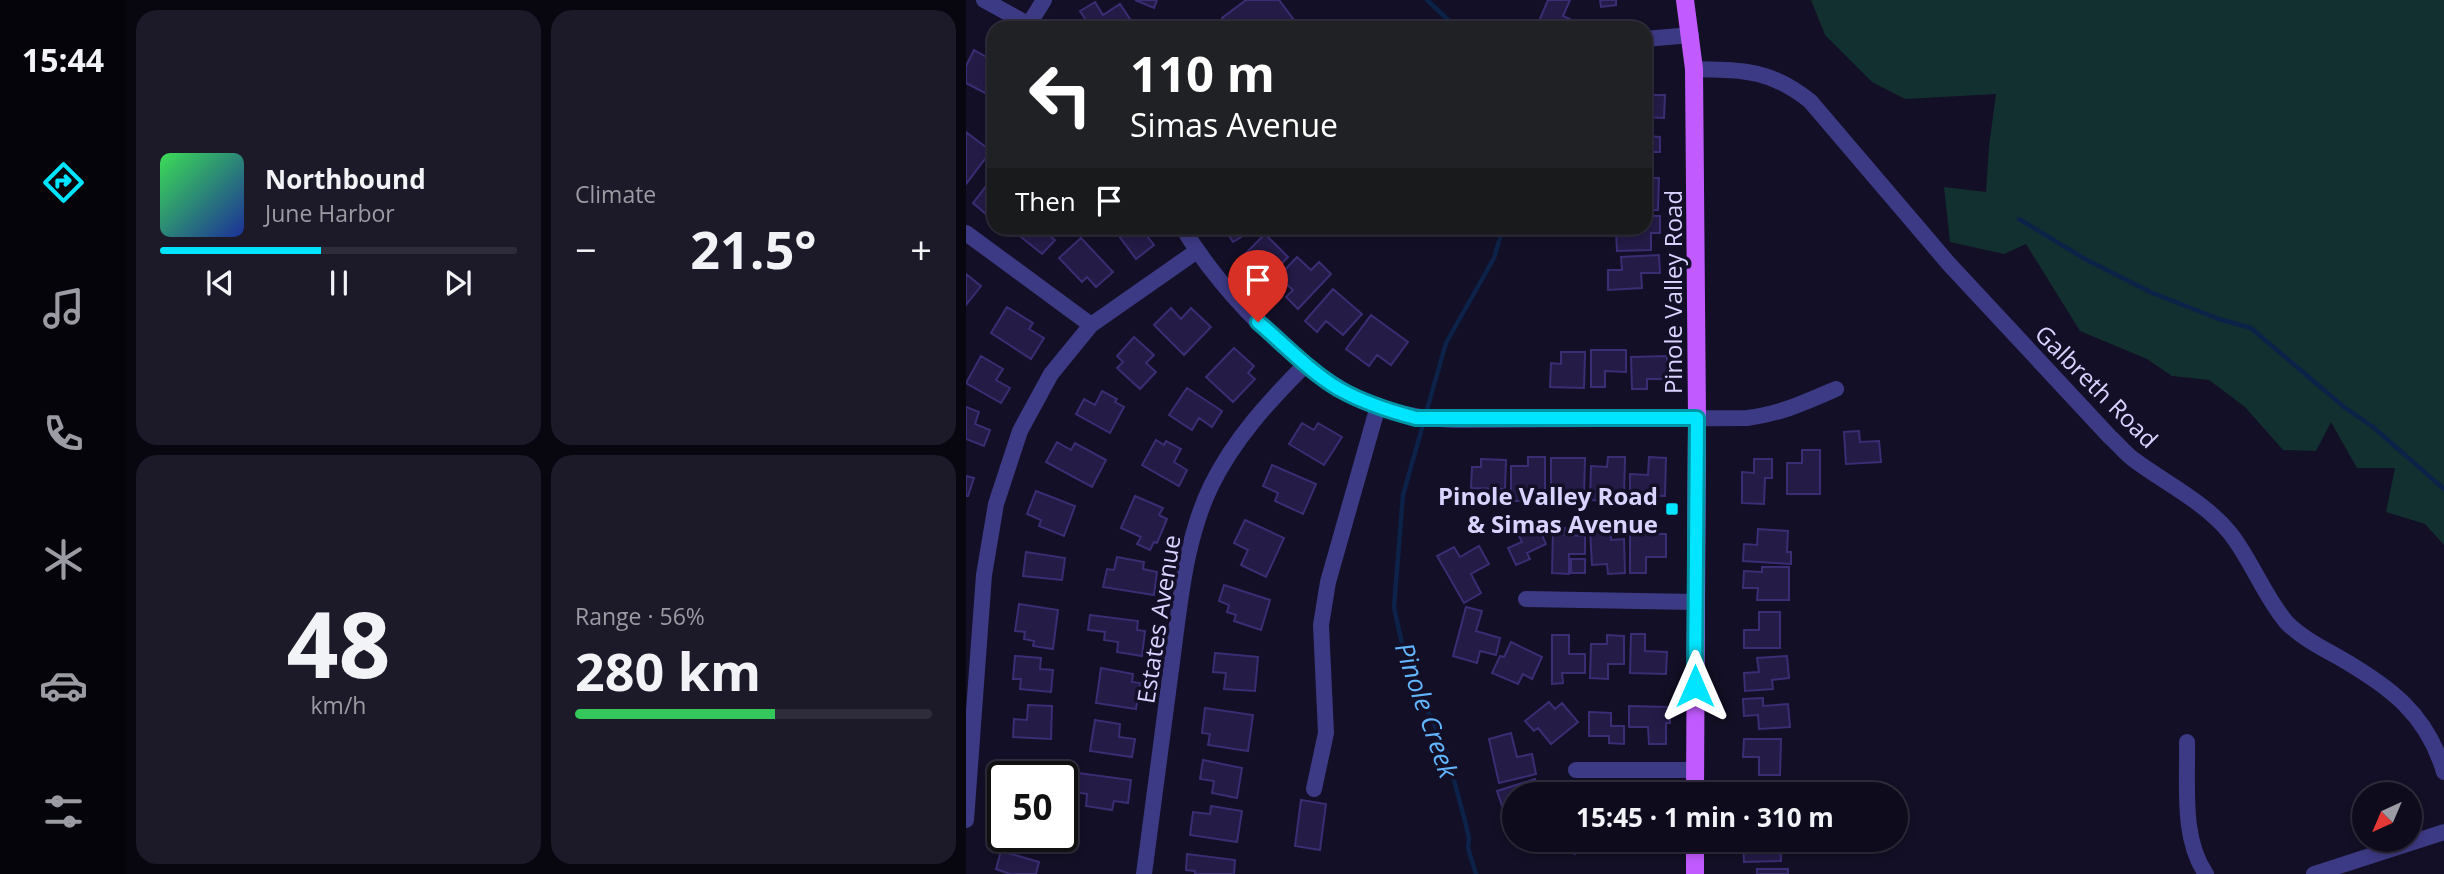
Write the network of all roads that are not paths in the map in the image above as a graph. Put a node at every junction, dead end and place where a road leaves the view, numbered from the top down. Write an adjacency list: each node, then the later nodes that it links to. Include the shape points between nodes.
1 (984, 0): 4 (street)
2 (1044, 0): 5 (street)
3 (1685, 0): 6 (main road, Pinole Valley Road)
4 (1023, 21)
5 (1034, 21)
6 (1691, 35): 7 (street); 8 (main road, Pinole Valley Road)
7 (1652, 38)
8 (1694, 69): 16 (main road, Pinole Valley Road); 22 (street, Galbreth Road, via 1762,74 1810,101 1949,264 2110,437 2230,533 2288,623 2400,699 2437,747)
9 (966, 233): 12 (street)
10 (1187, 235): 11 (street)
11 (1197, 251): 12 (street); 13 (street, via 1242,307)
12 (1091, 325): 25 (street, via 1034,401 996,503 984,575)
13 (1306, 364): 15 (street, via 1338,388); 28 (street, Estates Avenue, via 1263,408 1233,448 1211,487 1192,539)
14 (1836, 389): 16 (street, via 1772,415)
15 (1381, 408): 16 (street, via 1416,418); 24 (street, via 1328,582 1321,625 1326,733)
16 (1697, 418): 18 (main road, Pinole Valley Road)
17 (1526, 599): 18 (street)
18 (1695, 602): 21 (main road, Pinole Valley Road)
19 (2187, 742): 30 (street, via 2190,823 2194,849)
20 (1576, 770): 21 (street)
21 (1696, 770): 23 (main road, Pinole Valley Road)
22 (2444, 772)
23 (1696, 782)
24 (1314, 789)
25 (966, 820)
26 (2444, 832): 31 (street)
27 (1695, 852): 29 (main road)
28 (1144, 874)
29 (1695, 874)
30 (2206, 874)
31 (2314, 874)

